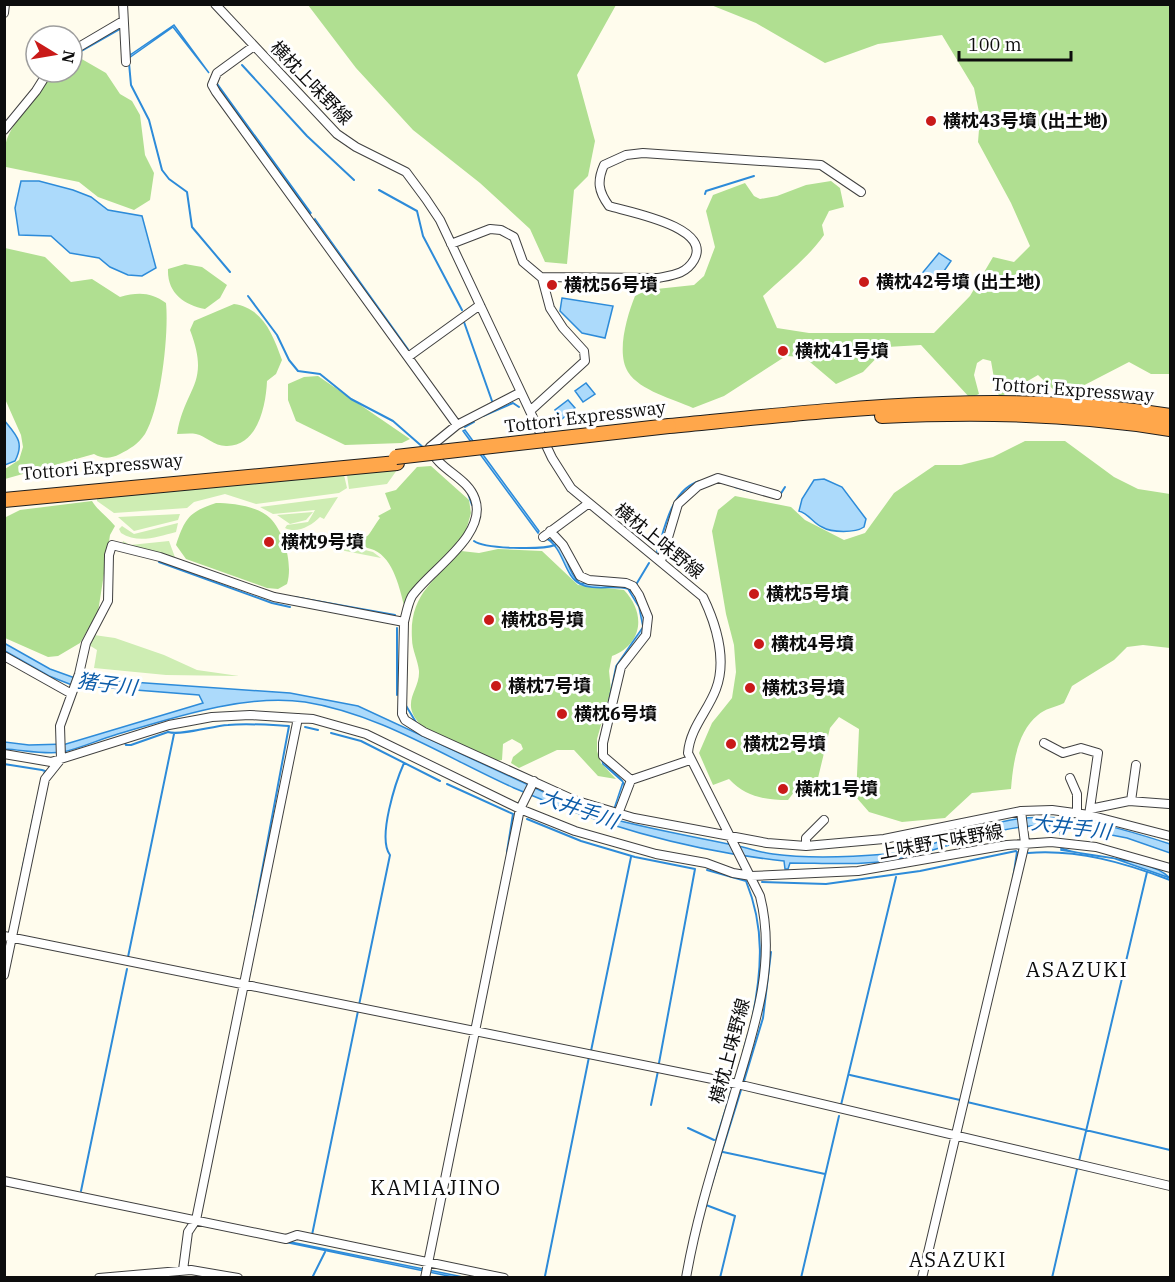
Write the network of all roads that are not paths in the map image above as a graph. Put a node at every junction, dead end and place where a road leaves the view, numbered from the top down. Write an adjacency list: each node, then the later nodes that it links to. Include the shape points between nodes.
1 (5, 4): 4 (street)
2 (123, 4): 5 (street)
3 (215, 4): 7 (street, 横枕上味野線)
4 (4, 13)
5 (123, 21): 6 (street); 8 (street)
6 (84, 44)
7 (254, 46): 12 (street, 横枕上味野線, via 337,134 406,172 440,219); 15 (street, via 217,73 212,85)
8 (126, 62)
9 (40, 84): 10 (street)
10 (4, 130)
11 (861, 192): 13 (street, via 821,165 626,155 604,165 598,183 602,196 609,206 684,228 696,248 688,269 658,278)
12 (451, 244): 13 (street, via 490,229 501,230 514,237 523,262); 14 (street, 横枕上味野線)
13 (541, 277): 17 (street, via 550,308 586,356)
14 (480, 305): 15 (street); 16 (street, 横枕上味野線)
15 (408, 357): 19 (street)
16 (521, 392): 17 (street, 横枕上味野線); 19 (street)
17 (530, 411): 26 (street, 横枕上味野線, via 571,488)
18 (1170, 416): 20 (highway, Tottori Expressway, via 1051,402 983,401)
19 (457, 425): 30 (street, via 430,451 467,485 475,498 474,525 459,548 411,598)
20 (669, 429): 21 (highway, Tottori Expressway, via 986,413 1048,415); 22 (highway, Tottori Expressway)
21 (1170, 429)
22 (397, 460): 23 (highway, Tottori Expressway); 25 (highway, Tottori Expressway)
23 (4, 494)
24 (777, 495): 29 (street, via 718,478 698,486 678,504)
25 (4, 500)
26 (589, 503): 27 (street); 29 (street, 横枕上味野線)
27 (550, 531): 28 (street); 40 (street, via 563,545 580,576 633,586 648,617 646,635 621,667 603,743 603,756)
28 (543, 537)
29 (661, 561): 37 (street, 横枕上味野線, via 704,597 719,647 721,669 716,689 689,741)
30 (404, 622): 32 (street, via 274,597 160,557 112,545 108,601 86,643 80,674); 41 (street, via 402,717 436,738)
31 (4, 656): 32 (street)
32 (70, 693): 36 (street, via 58,734)
33 (298, 718): 36 (street, 上味野下味野線, via 250,715 183,722); 44 (street, 上味野下味野線, via 366,734); 58 (street)
34 (1044, 743): 46 (street, via 1063,753 1081,748 1098,753)
35 (4, 754): 36 (street, 上味野下味野線, via 51,762)
36 (61, 759): 56 (street, via 45,779)
37 (690, 760): 40 (street); 50 (street, 横枕上味野線)
38 (1136, 765): 42 (street)
39 (1070, 778): 47 (street, via 1077,794)
40 (631, 780): 48 (street)
41 (534, 781): 44 (street); 48 (street, via 574,800)
42 (1131, 801): 43 (street); 46 (street)
43 (1169, 804)
44 (520, 809): 55 (street, 上味野下味野線, via 575,831); 59 (street)
45 (1021, 812): 47 (street); 52 (street); 53 (street, via 884,839)
46 (1089, 812): 47 (street); 51 (street)
47 (1077, 813)
48 (618, 814): 50 (street)
49 (824, 820): 53 (street, via 806,838)
50 (730, 835): 53 (street); 55 (street, 横枕上味野線)
51 (1170, 836)
52 (1025, 843): 54 (street, 上味野下味野線, via 1096,847); 55 (street, 上味野下味野線, via 858,871); 61 (street)
53 (806, 846)
54 (1170, 868)
55 (751, 876): 60 (street, 横枕上味野線, via 766,919 766,950 758,1019)
56 (8, 937): 57 (street); 58 (street)
57 (4, 975)
58 (243, 984): 59 (street); 64 (street)
59 (475, 1032): 60 (street); 65 (street)
60 (737, 1084): 61 (street); 71 (street, 横枕上味野線, via 701,1207)
61 (955, 1135): 63 (street); 72 (street)
62 (4, 1181): 64 (street)
63 (1170, 1186)
64 (196, 1220): 65 (street, via 286,1239 297,1235); 66 (street, via 188,1232)
65 (428, 1262): 69 (street); 70 (street)
66 (183, 1270): 67 (street); 68 (street)
67 (99, 1278)
68 (238, 1278)
69 (425, 1278)
70 (504, 1278)
71 (686, 1278)
72 (922, 1278)

